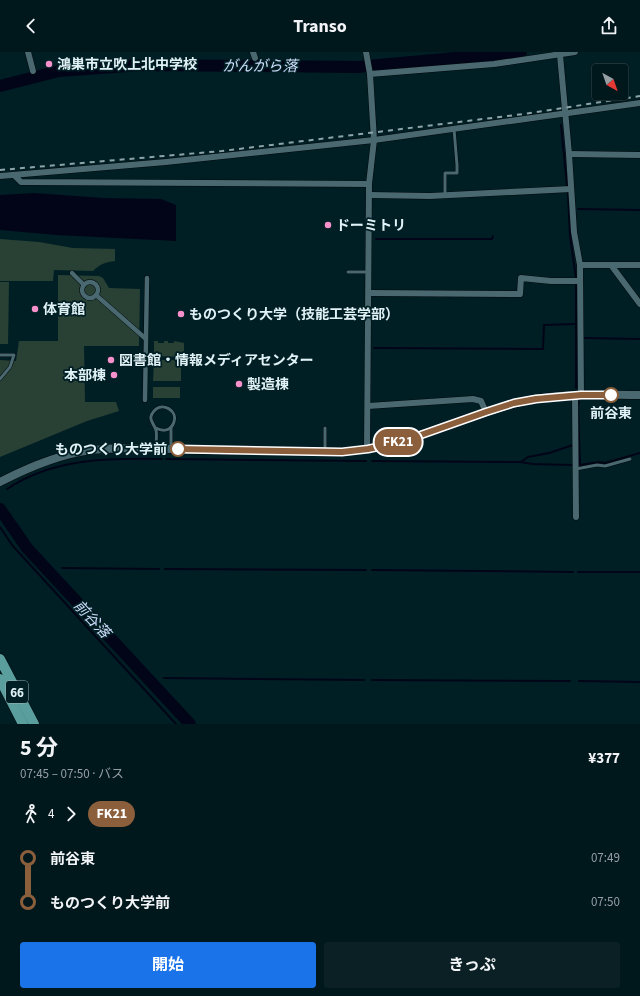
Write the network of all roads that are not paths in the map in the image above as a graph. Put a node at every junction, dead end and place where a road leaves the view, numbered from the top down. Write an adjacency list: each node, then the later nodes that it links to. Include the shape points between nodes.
1 (28, 52): 5 (street)
2 (575, 52): 4 (street)
3 (367, 55): 6 (street)
4 (560, 55): 6 (street, via 494,64); 8 (street)
5 (33, 71)
6 (370, 72): 10 (street)
7 (640, 103): 8 (street)
8 (565, 114): 9 (street); 11 (street)
9 (454, 129): 10 (street); 18 (lane, via 457,173 445,173)
10 (374, 140): 13 (street); 15 (street)
11 (569, 154): 12 (street); 16 (street)
12 (640, 155)
13 (14, 175): 14 (street); 15 (street, via 21,182)
14 (0, 176)
15 (369, 184): 17 (street)
16 (571, 189): 18 (street); 20 (street, via 574,232)
17 (370, 195): 18 (street); 23 (street)
18 (445, 195)
19 (611, 264): 20 (street); 21 (street); 30 (street)
20 (580, 265): 26 (street)
21 (640, 265)
22 (348, 272): 23 (lane)
23 (369, 272): 28 (street)
24 (72, 273): 27 (street)
25 (147, 278): 31 (street)
26 (580, 281): 28 (street, via 521,278 520,294); 34 (street)
27 (84, 285): 29 (street, via 83,292 86,297); 29 (street, via 92,282 96,285)
28 (369, 293): 37 (street)
29 (96, 295): 31 (street)
30 (640, 304)
31 (146, 339): 36 (street)
32 (0, 355): 33 (lane, via 14,355 10,367)
33 (0, 379)
34 (578, 395): 35 (street); 38 (street, via 514,403); 47 (street)
35 (640, 395)
36 (145, 400)
37 (368, 406): 38 (street, via 473,399 481,401); 44 (street)
38 (486, 412): 44 (street, via 401,442)
39 (156, 428): 40 (lane, via 164,431); 40 (lane, via 152,422 152,414 164,407 171,410 175,417); 42 (lane)
40 (171, 428): 43 (lane)
41 (325, 428): 45 (lane)
42 (156, 449): 43 (street); 48 (street, via 106,449 75,453 34,465)
43 (171, 449): 45 (street)
44 (368, 449): 45 (street)
45 (325, 451)
46 (630, 459): 47 (lane, via 605,466)
47 (576, 469): 49 (street)
48 (0, 482)
49 (576, 517)
50 (0, 659): 53 (main road, 66)
51 (0, 679): 52 (main road, 66)
52 (23, 724)
53 (34, 724)

